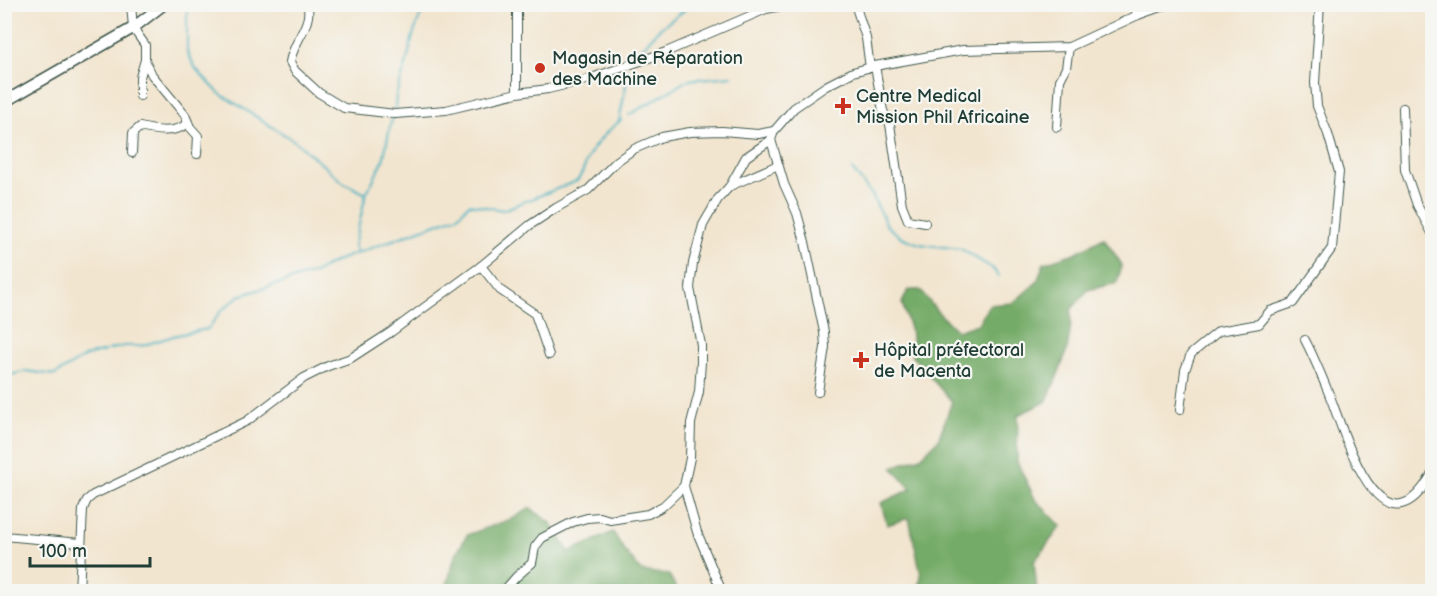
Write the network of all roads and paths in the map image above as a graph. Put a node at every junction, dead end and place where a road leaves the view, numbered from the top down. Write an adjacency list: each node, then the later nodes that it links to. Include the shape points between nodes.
1 (131, 4): 11 (street)
2 (164, 4): 11 (main road)
3 (307, 4): 15 (street, via 309,21 292,50 290,62 320,93 344,108 416,113)
4 (517, 4): 15 (street)
5 (791, 4): 15 (street, via 766,9 608,72)
6 (855, 4): 14 (street)
7 (1133, 4): 10 (street)
8 (1169, 4): 10 (street)
9 (1320, 4): 33 (street, via 1317,106 1340,172 1332,248 1293,303 1270,311 1259,324 1219,331 1191,354)
10 (1138, 15): 12 (street)
11 (133, 28): 13 (street, via 145,45); 17 (main road)
12 (1069, 47): 14 (street, via 963,50); 20 (street, via 1060,80)
13 (145, 60): 16 (street); 19 (street)
14 (873, 67): 21 (street, via 826,86 794,108); 27 (street, via 890,124 904,211 908,220)
15 (518, 93)
16 (140, 96)
17 (4, 102)
18 (1403, 108): 28 (street, via 1405,170)
19 (188, 123): 23 (street, via 181,129 165,131 140,127 133,133); 24 (street, via 198,136)
20 (1057, 127)
21 (774, 130): 22 (street); 29 (street, via 758,134 690,132 662,137 634,149 588,190 530,225)
22 (771, 140): 25 (street); 26 (street, via 746,157)
23 (132, 153)
24 (197, 154)
25 (778, 165): 26 (street); 32 (street, via 805,242 824,332)
26 (730, 186): 35 (street, via 703,225 693,263 690,288 701,362)
27 (925, 223)
28 (1432, 233)
29 (481, 266): 31 (street, via 500,290 535,314); 37 (street, via 391,333 351,358 304,378 247,422 93,495 83,509)
30 (1305, 340): 34 (street, via 1368,486 1380,498 1404,503 1415,499)
31 (549, 355)
32 (818, 392)
33 (1180, 410)
34 (1432, 474)
35 (684, 486): 39 (street, via 648,514 610,520 587,518 542,538 532,563); 40 (street, via 697,531)
36 (4, 536): 37 (street)
37 (80, 543): 38 (street)
38 (79, 591)
39 (503, 591)
40 (722, 591)

